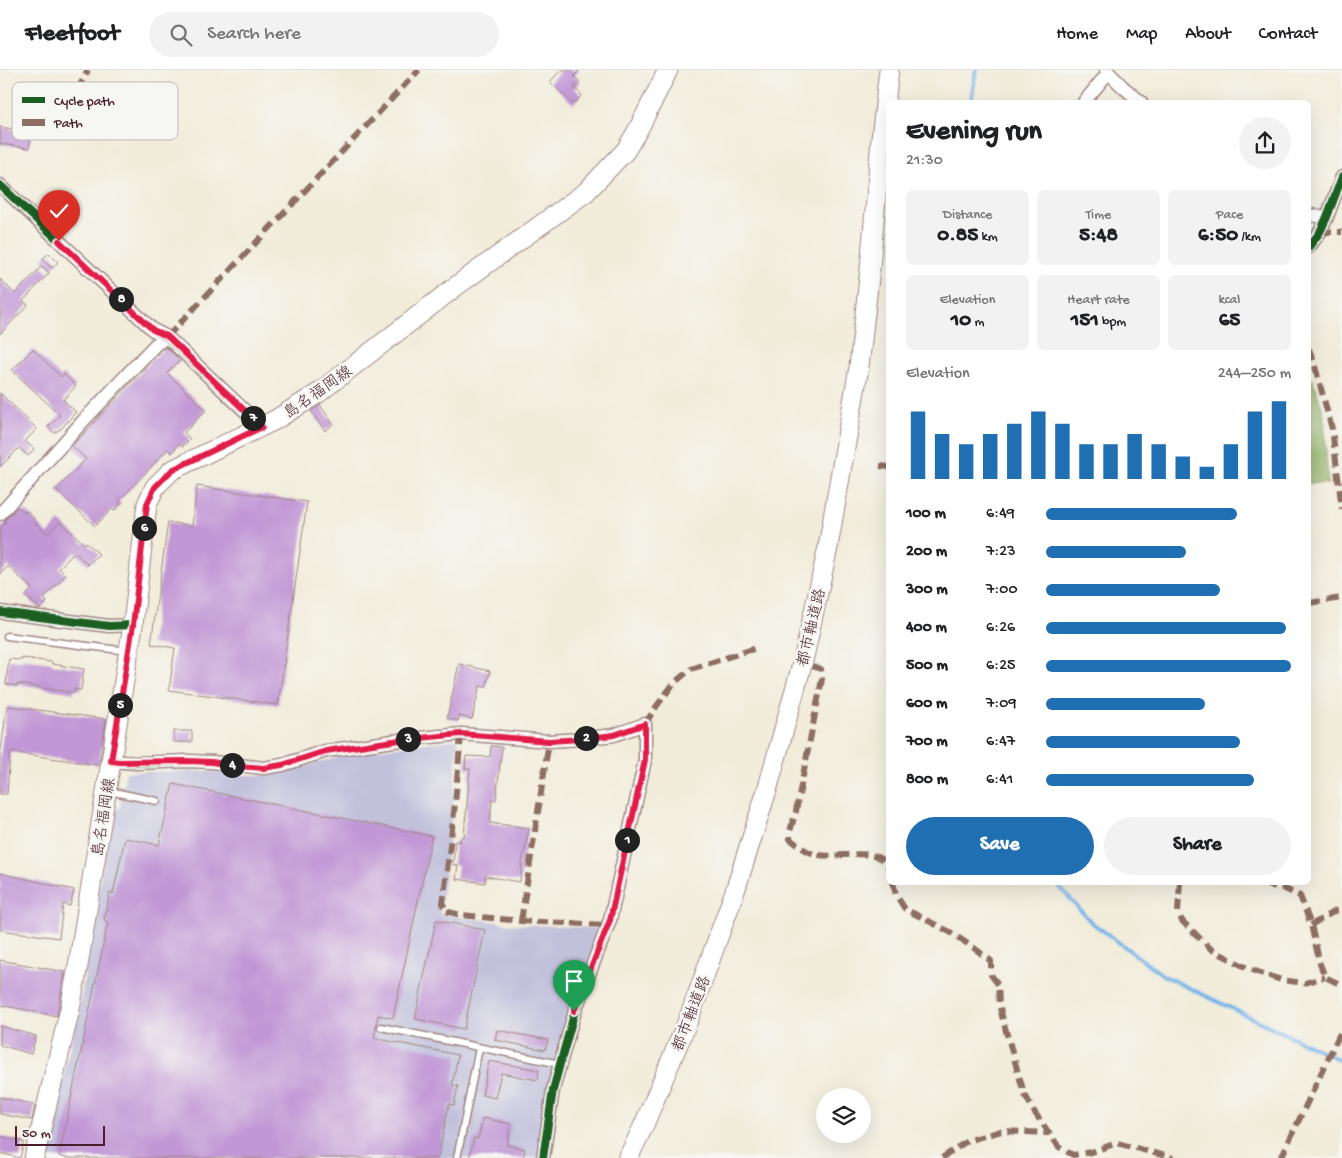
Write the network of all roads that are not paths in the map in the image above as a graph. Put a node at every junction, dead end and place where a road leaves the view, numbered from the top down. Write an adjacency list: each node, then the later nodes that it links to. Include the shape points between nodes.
1 (668, 70): 12 (main road, 島名福岡線, via 626,150 586,192 455,287 317,394)
2 (889, 70): 27 (main road, 都市軸道路, via 859,367 828,547 804,658 735,891 689,1018)
3 (1107, 72): 4 (street); 5 (street)
4 (1086, 100)
5 (1139, 100)
6 (1342, 177): 9 (street)
7 (0, 185): 11 (street, via 153,330)
8 (1311, 215): 9 (street)
9 (1327, 216): 10 (street)
10 (1311, 244)
11 (167, 336): 12 (street); 13 (street, via 156,344)
12 (262, 427): 15 (main road, 島名福岡線, via 172,470 155,487 147,504)
13 (0, 514)
14 (0, 612): 15 (street, via 109,626)
15 (133, 625): 17 (main road, 島名福岡線)
16 (7, 636): 17 (lane)
17 (129, 651): 18 (main road, 島名福岡線)
18 (111, 761): 19 (main road, 島名福岡線); 23 (street, via 212,762 264,768 326,751 417,738 461,734 549,741 614,735 645,724 645,760 610,920 574,1011)
19 (106, 791): 20 (lane); 24 (main road, 島名福岡線, via 70,1010)
20 (157, 801)
21 (381, 1027): 22 (lane)
22 (479, 1048): 23 (lane); 25 (lane)
23 (560, 1064): 26 (street)
24 (34, 1158)
25 (456, 1158)
26 (543, 1158)
27 (628, 1158)

